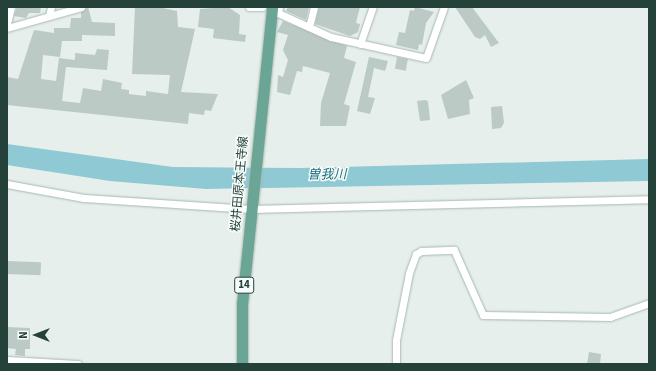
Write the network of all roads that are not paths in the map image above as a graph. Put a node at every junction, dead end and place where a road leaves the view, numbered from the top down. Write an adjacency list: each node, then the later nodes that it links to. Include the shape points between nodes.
1 (11, 7): 12 (street)
2 (51, 7): 11 (street)
3 (82, 7): 11 (street)
4 (249, 7): 5 (street)
5 (262, 7)
6 (272, 7): 18 (main road, 桜井田原本王寺線 / 14)
7 (279, 7): 13 (street, via 278,13)
8 (314, 7): 13 (street)
9 (373, 7): 15 (street)
10 (444, 7): 15 (street, via 426,58)
11 (49, 16): 14 (street)
12 (7, 24)
13 (309, 27): 15 (street)
14 (7, 28)
15 (360, 44)
16 (7, 184): 18 (street, via 84,198)
17 (649, 198): 18 (street)
18 (251, 207): 22 (main road, 桜井田原本王寺線 / 14, via 242,304)
19 (649, 303): 23 (street, via 610,318 483,315 454,250 421,250 416,254 411,268 396,340)
20 (7, 360): 21 (street)
21 (78, 364)
22 (242, 364)
23 (396, 364)

